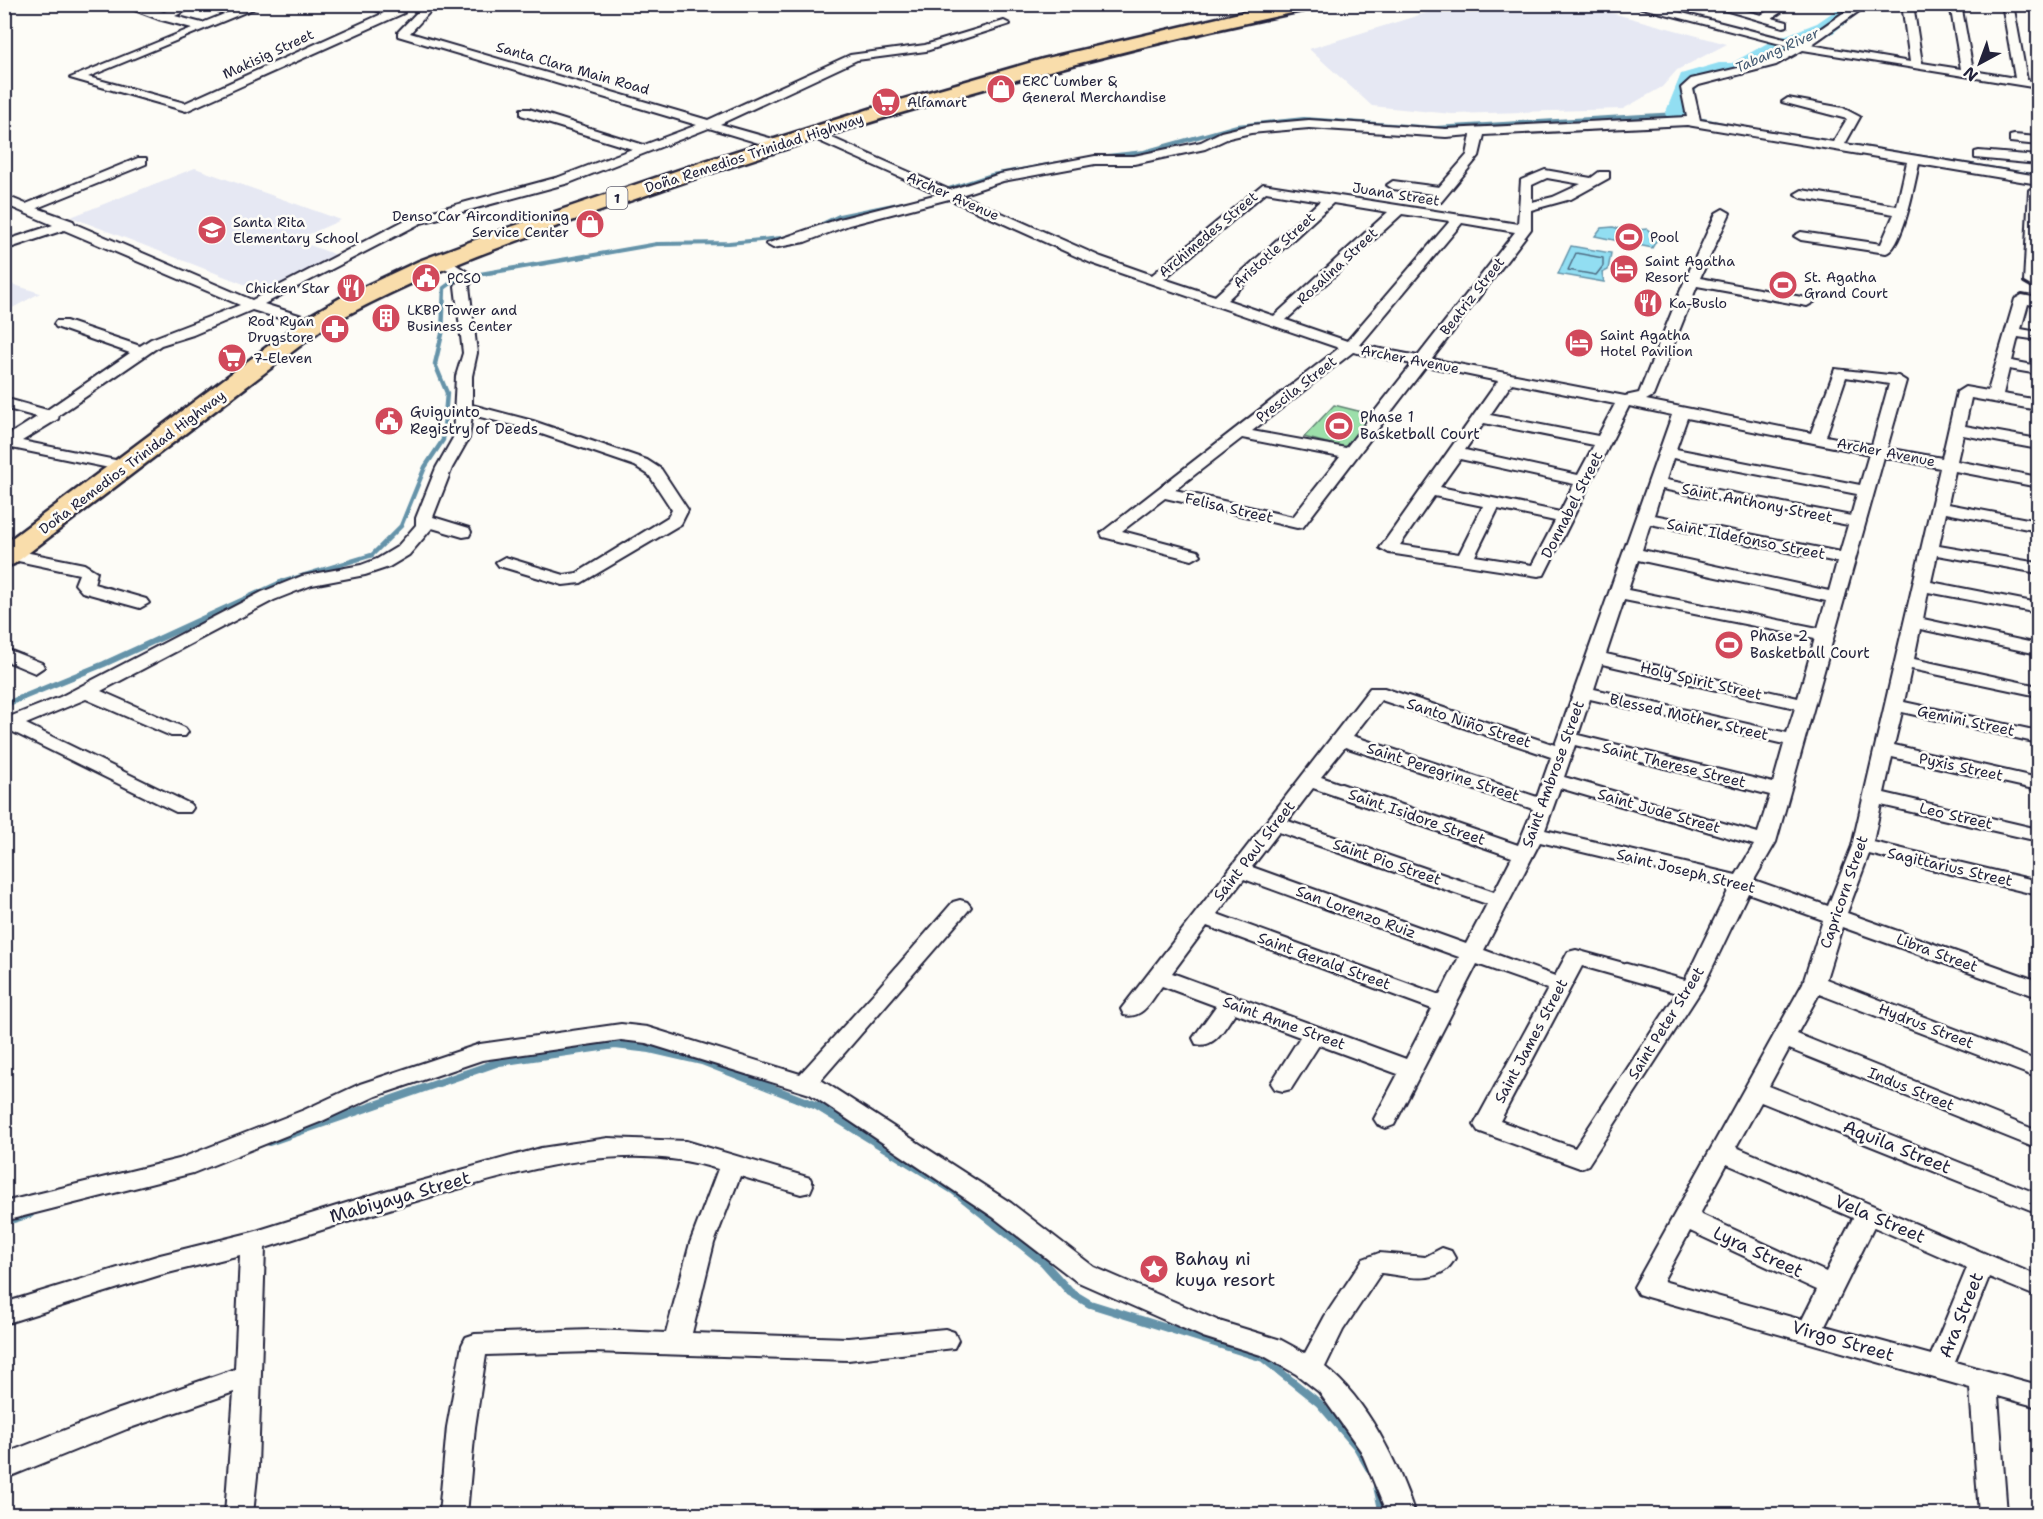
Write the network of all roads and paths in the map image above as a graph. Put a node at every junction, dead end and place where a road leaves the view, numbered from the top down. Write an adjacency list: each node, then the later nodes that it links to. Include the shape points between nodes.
1 (123, 4): 16 (street)
2 (194, 4): 16 (street)
3 (260, 4): 21 (street)
4 (363, 4): 15 (street)
5 (432, 4): 17 (street, Santa Clara Main Road)
6 (1307, 4): 31 (highway, Doña Remedios Trinidad Highway / 1, via 1104,47)
7 (1632, 4): 14 (street)
8 (1788, 4): 18 (street)
9 (1864, 4): 22 (street)
10 (1907, 4): 23 (street)
11 (1955, 4): 24 (street)
12 (2007, 4): 25 (street)
13 (1716, 5): 18 (street)
14 (1656, 7): 22 (street)
15 (394, 12): 17 (street); 21 (street, Makisig Street, via 186,107 76,78)
16 (162, 17): 21 (street)
17 (419, 17): 30 (street, Santa Clara Main Road, via 402,34)
18 (1762, 19): 20 (street)
19 (1004, 24): 30 (street, via 926,48 841,61)
20 (1783, 24)
21 (202, 27)
22 (1798, 47): 23 (street); 29 (street, via 1772,63 1695,82 1688,88 1687,96)
23 (1916, 65): 24 (street)
24 (1966, 73): 25 (street)
25 (2022, 82): 26 (street)
26 (2038, 85)
27 (1788, 102): 36 (street, via 1854,117)
28 (525, 112): 37 (street)
29 (1695, 122): 32 (street, via 1672,120); 36 (street)
30 (709, 124): 35 (street, Santa Clara Main Road); 37 (street)
31 (812, 132): 35 (highway, Doña Remedios Trinidad Highway / 1); 46 (street, Archer Avenue)
32 (1478, 132): 43 (street, via 1473,156 1439,195); 46 (street, via 1309,124 1251,129 1187,149 1134,160 1095,160 1061,166 1000,178)
33 (2014, 139): 34 (street)
34 (2038, 141)
35 (776, 144): 61 (highway, Doña Remedios Trinidad Highway / 1)
36 (1838, 144): 39 (street)
37 (645, 149): 68 (street, via 564,180 429,215)
38 (1979, 154): 40 (street)
39 (1914, 158): 42 (street); 53 (street)
40 (2038, 160)
41 (142, 161): 51 (street)
42 (2038, 180)
43 (1393, 185)
44 (1263, 188): 48 (street, Juana Street); 63 (street, Archimedes Street)
45 (2038, 191): 62 (street)
46 (949, 194): 59 (street); 63 (street, Archer Avenue, via 1096,260)
47 (1802, 194): 53 (street)
48 (1331, 198): 52 (street, Juana Street); 65 (street, Aristotle Street)
49 (4, 199): 51 (street)
50 (1525, 207): 50 (street, via 1526,183 1545,174 1599,178 1556,203); 57 (street)
51 (27, 208): 56 (street)
52 (1398, 210): 55 (street, Juana Street); 69 (street, Rosalina Street)
53 (1902, 211): 58 (street, via 1886,249)
54 (1723, 213): 64 (street)
55 (1459, 219): 57 (street, Juana Street); 74 (street, Prescila Street)
56 (68, 224): 60 (street); 68 (street)
57 (1524, 229): 76 (street, Beatriz Street)
58 (1801, 236)
59 (773, 244)
60 (4, 246)
61 (441, 259): 71 (highway, Doña Remedios Trinidad Highway / 1, via 367,292); 84 (street, via 465,275 462,303 470,353 464,376)
62 (2034, 276)
63 (1154, 280): 65 (street, Archer Avenue)
64 (1692, 281): 66 (street); 81 (street, via 1645,396)
65 (1217, 302): 69 (street, Archer Avenue)
66 (1806, 302)
67 (2038, 302): 72 (street, via 2022,299)
68 (252, 305): 71 (street); 75 (street, via 156,342)
69 (1276, 322): 74 (street, Archer Avenue)
70 (61, 324): 75 (street)
71 (313, 324): 99 (highway, Doña Remedios Trinidad Highway / 1)
72 (2013, 332): 73 (street); 77 (street)
73 (2038, 336)
74 (1350, 347): 76 (street, Archer Avenue); 89 (street, Prescila Street)
75 (142, 352): 86 (street)
76 (1421, 362): 79 (street, Archer Avenue); 97 (street, Beatriz Street)
77 (2004, 364): 78 (street); 80 (street)
78 (2038, 370)
79 (1508, 378): 81 (street, Archer Avenue); 87 (street)
80 (1994, 397): 83 (street); 88 (street, Capricorn Street, via 1965,392)
81 (1624, 401): 85 (street, Archer Avenue); 91 (street, Donnabel Street)
82 (4, 403): 86 (street)
83 (2038, 405)
84 (464, 408): 110 (street, via 461,438 444,468); 121 (street, via 527,424 641,463 655,472 678,504 679,515 675,520 581,578 563,579)
85 (1681, 412): 90 (street, Archer Avenue); 95 (street, Saint Ambrose Street)
86 (52, 416): 93 (street)
87 (1480, 418): 91 (street); 96 (street)
88 (1956, 429): 92 (street); 98 (street, Capricorn Street)
89 (1239, 433): 97 (street); 105 (street, Prescila Street)
90 (1817, 439): 94 (street, Archer Avenue); 94 (street, Saint Peter Street, via 1840,372 1898,381)
91 (1604, 442): 100 (street, Donnabel Street)
92 (2038, 444)
93 (7, 445): 99 (street)
94 (1879, 451): 98 (street, Archer Avenue); 104 (street, Saint Peter Street)
95 (1667, 452): 102 (street, Saint Ambrose Street); 104 (street)
96 (1456, 453): 100 (street); 103 (street)
97 (1350, 454): 112 (street, Beatriz Street)
98 (1948, 465): 101 (street, Archer Avenue); 107 (street, Capricorn Street)
99 (124, 466): 118 (highway, Doña Remedios Trinidad Highway / 1)
100 (1584, 481): 108 (street, Donnabel Street)
101 (2038, 482)
102 (1656, 483): 109 (street, Saint Ambrose Street); 111 (street, Saint Anthony Street)
103 (1430, 490): 106 (street); 120 (street, Donnabel Street, via 1389,548)
104 (1867, 490): 111 (street, Saint Peter Street)
105 (1162, 492): 112 (street, Felisa Street); 117 (street, Prescila Street, via 1108,533)
106 (1493, 503): 108 (street); 120 (street)
107 (1939, 507): 113 (street); 115 (street, Capricorn Street)
108 (1565, 518): 120 (street, Donnabel Street, via 1538,571)
109 (1644, 518): 116 (street, Saint Ambrose Street); 119 (street, Saint Ildefonso Street)
110 (424, 520): 114 (street); 135 (street, via 425,526 403,550 383,563 308,580 268,596)
111 (1858, 522): 119 (street, Saint Peter Street)
112 (1297, 523)
113 (2038, 526)
114 (463, 532)
115 (1929, 549): 122 (street); 123 (street, Capricorn Street)
116 (1632, 553): 124 (street, Saint Ambrose Street); 125 (street)
117 (1192, 555)
118 (8, 556): 126 (street, via 78,568 88,572 84,584 88,588)
119 (1847, 559): 125 (street, Saint Peter Street)
120 (1464, 560)
121 (505, 562)
122 (2038, 568)
123 (1921, 585): 127 (street); 128 (street, Capricorn Street)
124 (1618, 593): 129 (street); 132 (street, Saint Ambrose Street)
125 (1836, 598): 129 (street, Saint Peter Street)
126 (140, 603)
127 (2038, 608)
128 (1913, 622): 130 (street); 133 (street, Capricorn Street)
129 (1826, 635): 139 (street, Saint Peter Street)
130 (2038, 649)
131 (4, 652): 134 (street)
132 (1596, 657): 138 (street, Saint Ambrose Street); 139 (street, Holy Spirit Street)
133 (1904, 662): 136 (street); 140 (street, Capricorn Street)
134 (35, 667)
135 (85, 691): 141 (street); 142 (street)
136 (2038, 691)
137 (1377, 692): 144 (street, Saint Paul Street); 146 (street, Santo Niño Street)
138 (1583, 692): 145 (street, Blessed Mother Street); 146 (street, Saint Ambrose Street)
139 (1805, 705): 145 (street, Saint Peter Street)
140 (1894, 705): 143 (street, Gemini Street); 147 (street, Capricorn Street)
141 (8, 725): 154 (street)
142 (178, 732)
143 (2038, 736)
144 (1341, 738): 148 (street, Saint Paul Street); 153 (street, Saint Peregrine Street)
145 (1795, 741): 151 (street, Saint Peter Street)
146 (1565, 746): 149 (street, Saint Ambrose Street); 151 (street, Saint Therese Street)
147 (1884, 749): 150 (street, Pyxis Street); 152 (street, Capricorn Street)
148 (1309, 780): 155 (street, Saint Paul Street); 160 (street, Saint Isidore Street)
149 (1553, 780): 153 (street, Saint Ambrose Street); 158 (street, Saint Jude Street)
150 (2038, 784)
151 (1780, 791): 158 (street, Saint Peter Street)
152 (1873, 797): 157 (street, Leo Street); 159 (street, Capricorn Street)
153 (1544, 806): 156 (street, Saint Ambrose Street)
154 (183, 808)
155 (1275, 824): 161 (street, Saint Paul Street); 164 (street, Saint Pio Street)
156 (1534, 834): 160 (street, Saint Ambrose Street); 162 (street, Saint Joseph Street)
157 (2038, 835)
158 (1766, 842): 162 (street, Saint Peter Street)
159 (1862, 846): 163 (street, Sagittarius Street); 167 (street, Capricorn Street)
160 (1524, 854): 164 (street, Saint Ambrose Street)
161 (1239, 870): 166 (street, Saint Paul Street); 168 (street, San Lorenzo Ruiz)
162 (1742, 883): 167 (street, Saint Joseph Street); 172 (street, Saint Peter Street)
163 (2038, 888)
164 (1499, 901): 168 (street, Saint Ambrose Street)
165 (960, 907): 183 (street)
166 (1203, 916): 169 (street, Saint Paul Street); 175 (street, Saint Gerald Street)
167 (1835, 916): 170 (street, Capricorn Street); 173 (street, Libra Street)
168 (1472, 954): 171 (street, San Lorenzo Ruiz); 175 (street, Saint Ambrose Street)
169 (1158, 976): 174 (street, Saint Anne Street); 176 (street, Saint Paul Street)
170 (1814, 983): 179 (street, Capricorn Street); 181 (street, Hydrus Street)
171 (1561, 986): 172 (street, Saint James Street, via 1576,957); 188 (street, Saint James Street, via 1486,1125)
172 (1691, 989): 188 (street, Saint Peter Street)
173 (2038, 989)
174 (1231, 1003): 177 (street, Saint Anne Street); 178 (street)
175 (1445, 1005): 180 (street, Saint Ambrose Street)
176 (1132, 1009)
177 (1314, 1034): 180 (street, Saint Anne Street); 182 (street)
178 (1204, 1038)
179 (1784, 1038): 184 (street, Capricorn Street); 186 (street, Indus Street)
180 (1411, 1070): 185 (street, Saint Ambrose Street)
181 (2038, 1070)
182 (1283, 1083)
183 (804, 1084): 192 (street, via 647,1035 621,1032 480,1052 368,1090 184,1167); 206 (street, via 818,1088 1002,1210 1085,1274 1212,1329 1272,1348)
184 (1755, 1090): 187 (street, Capricorn Street); 191 (street, Aquila Street)
185 (1386, 1119)
186 (2038, 1140)
187 (1721, 1151): 193 (street, Vela Street); 194 (street, Capricorn Street)
188 (1580, 1159)
189 (732, 1164): 190 (street, Mabiyaya Street); 195 (street, Mabiyaya Street, via 686,1150 608,1147 541,1157); 204 (street, via 702,1243)
190 (801, 1185)
191 (2038, 1204)
192 (4, 1212)
193 (1868, 1214): 197 (street, Vela Street); 198 (street)
194 (1685, 1218): 198 (street, Lyra Street); 199 (street, Capricorn Street)
195 (253, 1242): 201 (street, Mabiyaya Street, via 160,1265); 207 (street)
196 (1442, 1258): 206 (street, via 1430,1268 1379,1263 1372,1266 1334,1323)
197 (1982, 1262): 200 (street, Vela Street); 205 (street, Ara Street)
198 (1832, 1286): 202 (street)
199 (1647, 1287): 202 (street, Virgo Street)
200 (2038, 1287)
201 (4, 1314)
202 (1809, 1332): 205 (street, Virgo Street)
203 (945, 1340): 204 (street, via 848,1349)
204 (676, 1343): 212 (street, via 475,1345 461,1427)
205 (1939, 1368): 208 (street, Virgo Street)
206 (1310, 1370): 213 (street, via 1328,1384 1372,1445)
207 (248, 1377): 210 (street, via 118,1421); 211 (street)
208 (1983, 1380): 209 (street, Virgo Street); 214 (street)
209 (2038, 1396)
210 (4, 1467)
211 (239, 1515)
212 (453, 1515)
213 (1401, 1515)
214 (1993, 1515)

